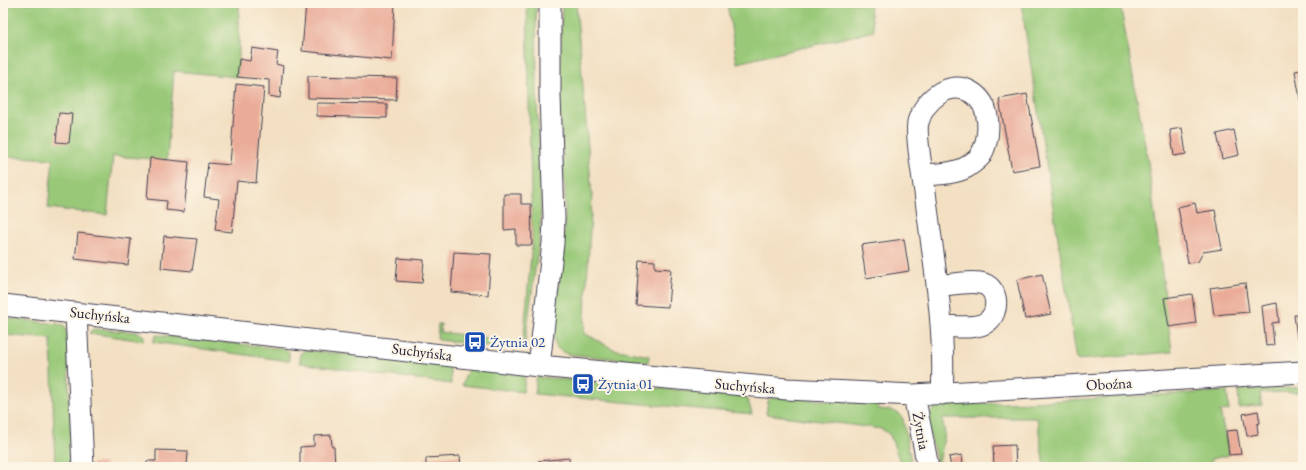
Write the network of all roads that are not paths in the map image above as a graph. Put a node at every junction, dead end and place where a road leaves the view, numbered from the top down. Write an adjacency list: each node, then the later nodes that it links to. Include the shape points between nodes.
1 (550, 3): 7 (street, via 554,218)
2 (923, 176): 3 (street)
3 (937, 286): 6 (street); 6 (street, via 982,283 991,290 997,300 995,311 988,321 979,326)
4 (3, 305): 5 (street, Suchyńska)
5 (76, 313): 7 (street, Suchyńska); 11 (street)
6 (942, 326): 9 (street)
7 (539, 366): 10 (street, Suchyńska, via 764,388)
8 (1303, 372): 9 (street, Oboźna)
9 (942, 394): 10 (street, Oboźna)
10 (914, 395): 12 (street, Żytnia)
11 (83, 467)
12 (928, 467)

